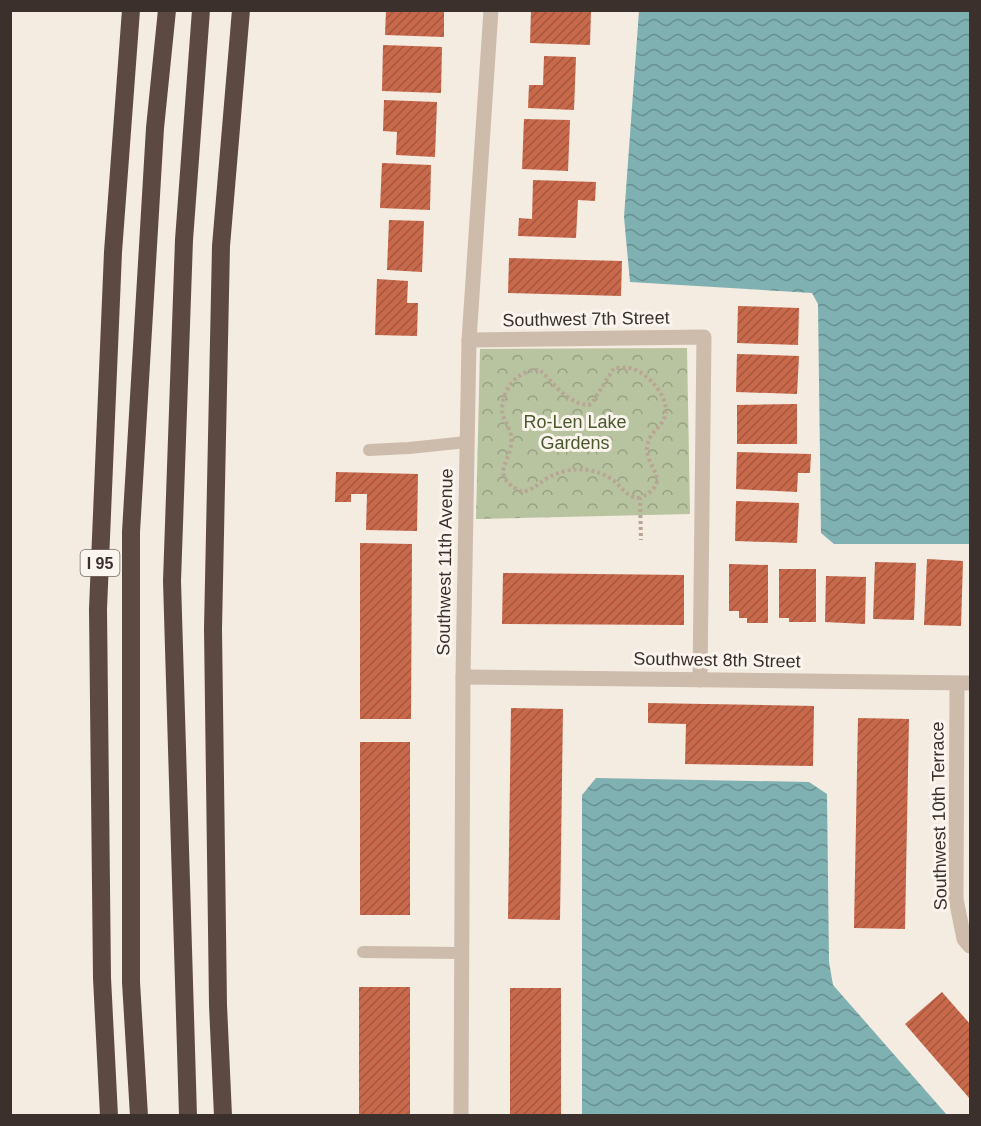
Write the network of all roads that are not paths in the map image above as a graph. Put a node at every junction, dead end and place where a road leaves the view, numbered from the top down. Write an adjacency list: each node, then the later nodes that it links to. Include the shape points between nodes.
1 (131, 10): 15 (highway, I 95, via 113,252 98,609 102,978)
2 (167, 10): 16 (highway, via 155,128 131,532 131,982)
3 (201, 10): 17 (highway, via 184,240 172,581)
4 (241, 10): 18 (highway, via 220,246 213,617)
5 (491, 10): 6 (street, Southwest 11th Avenue)
6 (469, 339): 7 (street, Southwest 11th Avenue); 10 (street, Southwest 7th Street, via 704,337)
7 (467, 442): 8 (lane); 9 (street, Southwest 11th Avenue)
8 (369, 450)
9 (463, 677): 10 (street, Southwest 8th Street); 14 (street, Southwest 11th Avenue)
10 (700, 680): 11 (street, Southwest 8th Street)
11 (964, 683): 12 (street, Southwest 10th Terrace, via 956,899 964,939)
12 (970, 946)
13 (363, 952): 14 (lane)
14 (462, 953): 19 (street, Southwest 11th Avenue)
15 (109, 1116)
16 (138, 1116)
17 (188, 1116)
18 (223, 1116)
19 (461, 1116)

